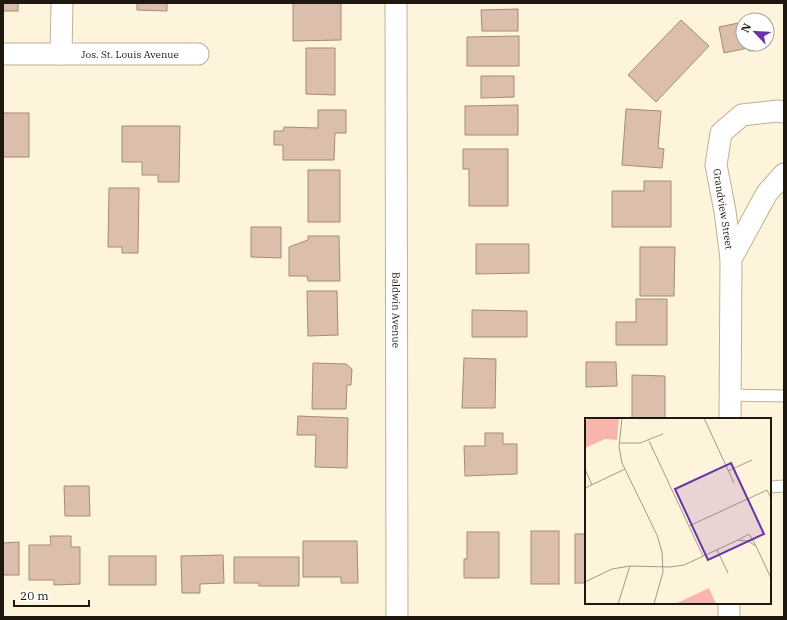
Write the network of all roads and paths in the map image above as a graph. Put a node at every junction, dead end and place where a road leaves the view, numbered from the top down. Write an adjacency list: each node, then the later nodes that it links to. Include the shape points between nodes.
1 (62, 3): 4 (street)
2 (396, 3): 15 (street, Baldwin Avenue)
3 (3, 54): 4 (street, Jos. St. Louis Avenue)
4 (61, 54): 5 (street, Jos. St. Louis Avenue)
5 (198, 54)
6 (784, 112): 8 (street, Grandview Street, via 742,115 721,134 716,164)
7 (784, 174): 8 (street, Grandview Street, via 767,193)
8 (731, 259): 9 (street, Grandview Street)
9 (730, 394): 10 (lane); 11 (street, Grandview Street)
10 (784, 396)
11 (730, 418)
12 (784, 486): 13 (lane)
13 (771, 487)
14 (729, 604): 16 (street)
15 (396, 617)
16 (729, 617)

